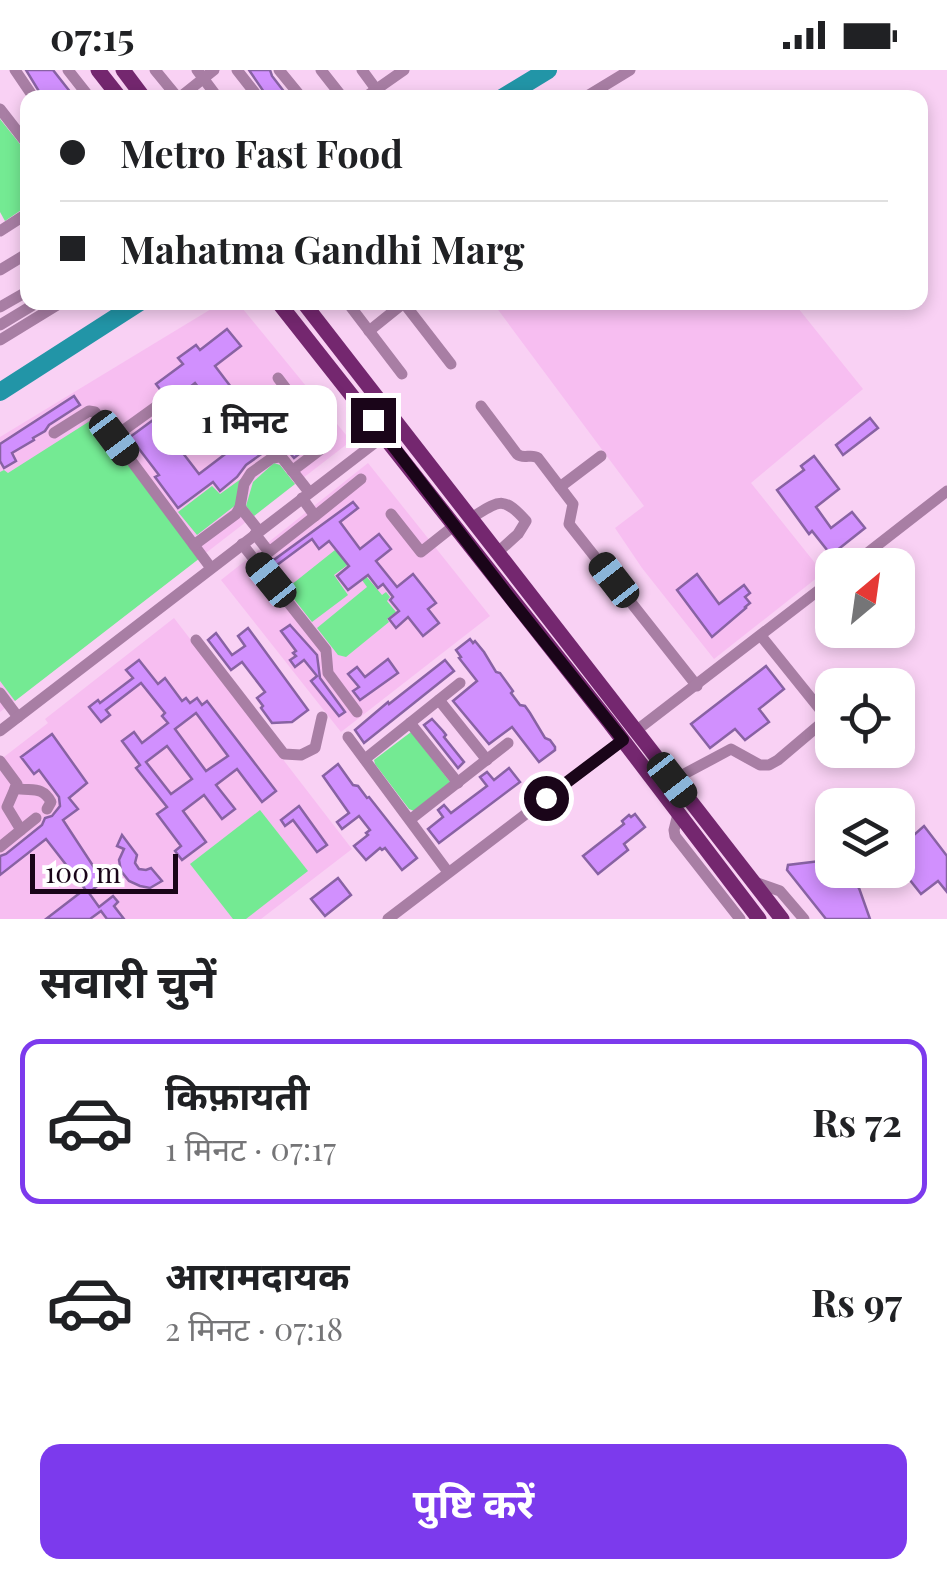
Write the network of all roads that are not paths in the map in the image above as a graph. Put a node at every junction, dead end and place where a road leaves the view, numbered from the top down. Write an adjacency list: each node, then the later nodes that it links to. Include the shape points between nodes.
1 (68, 70): 11 (street)
2 (98, 70): 12 (main road)
3 (155, 70): 13 (street)
4 (280, 70): 15 (street)
5 (321, 70): 16 (street)
6 (362, 70): 10 (street)
7 (630, 70): 17 (street)
8 (401, 71): 10 (street)
9 (205, 73): 14 (street)
10 (376, 89)
11 (84, 90)
12 (114, 90)
13 (171, 90)
14 (187, 90)
15 (296, 90)
16 (337, 90)
17 (597, 90)
18 (0, 109): 19 (street)
19 (20, 135)
20 (25, 310): 27 (street)
21 (49, 310): 29 (street)
22 (285, 310): 35 (main road)
23 (310, 310): 35 (main road)
24 (353, 310): 28 (street)
25 (396, 310): 28 (street)
26 (409, 310): 30 (street)
27 (0, 325)
28 (369, 332): 31 (street)
29 (0, 340)
30 (451, 364)
31 (402, 374)
32 (278, 378): 39 (street, via 326,440)
33 (164, 401): 37 (street)
34 (481, 406): 41 (street, via 517,454 537,456)
35 (391, 430): 43 (street); 47 (main road)
36 (54, 433): 37 (street, via 92,411)
37 (114, 438): 50 (street)
38 (600, 456): 41 (street)
39 (292, 470): 43 (street); 44 (street, via 272,458 248,476)
40 (360, 479): 46 (street)
41 (560, 487): 58 (street, via 574,506 569,524)
42 (947, 491): 51 (street)
43 (306, 495): 46 (street); 48 (street)
44 (240, 507): 48 (street); 50 (street)
45 (391, 514): 47 (street, via 421,552)
46 (315, 516): 48 (street, via 269,552)
47 (463, 522): 52 (main road); 52 (street, via 494,504 510,504 526,522); 66 (main road, via 513,602)
48 (257, 532): 49 (street)
49 (242, 544): 53 (street); 61 (street, via 326,650 328,673)
50 (194, 545): 53 (street)
51 (874, 548)
52 (498, 552): 66 (main road)
53 (211, 568): 62 (street)
54 (815, 593): 55 (street)
55 (760, 636): 58 (street); 72 (street, via 824,721 773,764 760,765 730,749)
56 (196, 640): 63 (street, via 284,754 301,756 314,748)
57 (460, 683): 60 (street)
58 (697, 686): 66 (street)
59 (0, 693): 62 (street)
60 (439, 700): 64 (street); 71 (street)
61 (358, 712)
62 (18, 717): 65 (street)
63 (322, 718)
64 (410, 722): 69 (street); 73 (street)
65 (0, 731)
66 (630, 735): 72 (main road); 80 (street); 83 (main road)
67 (348, 737): 69 (street)
68 (508, 743): 71 (street)
69 (365, 758): 77 (street)
70 (0, 760): 74 (street)
71 (486, 760): 73 (street)
72 (672, 780): 81 (main road)
73 (458, 783): 77 (street)
74 (15, 788): 75 (street, via 42,791 51,802); 78 (street, via 7,807)
75 (47, 809)
76 (36, 818): 78 (street)
77 (411, 819): 80 (street)
78 (21, 830): 79 (street)
79 (0, 847)
80 (448, 872): 84 (street)
81 (752, 881): 82 (main road); 86 (street, via 780,891)
82 (765, 897): 83 (main road); 85 (main road)
83 (750, 916)
84 (388, 919)
85 (782, 919)
86 (804, 919)

